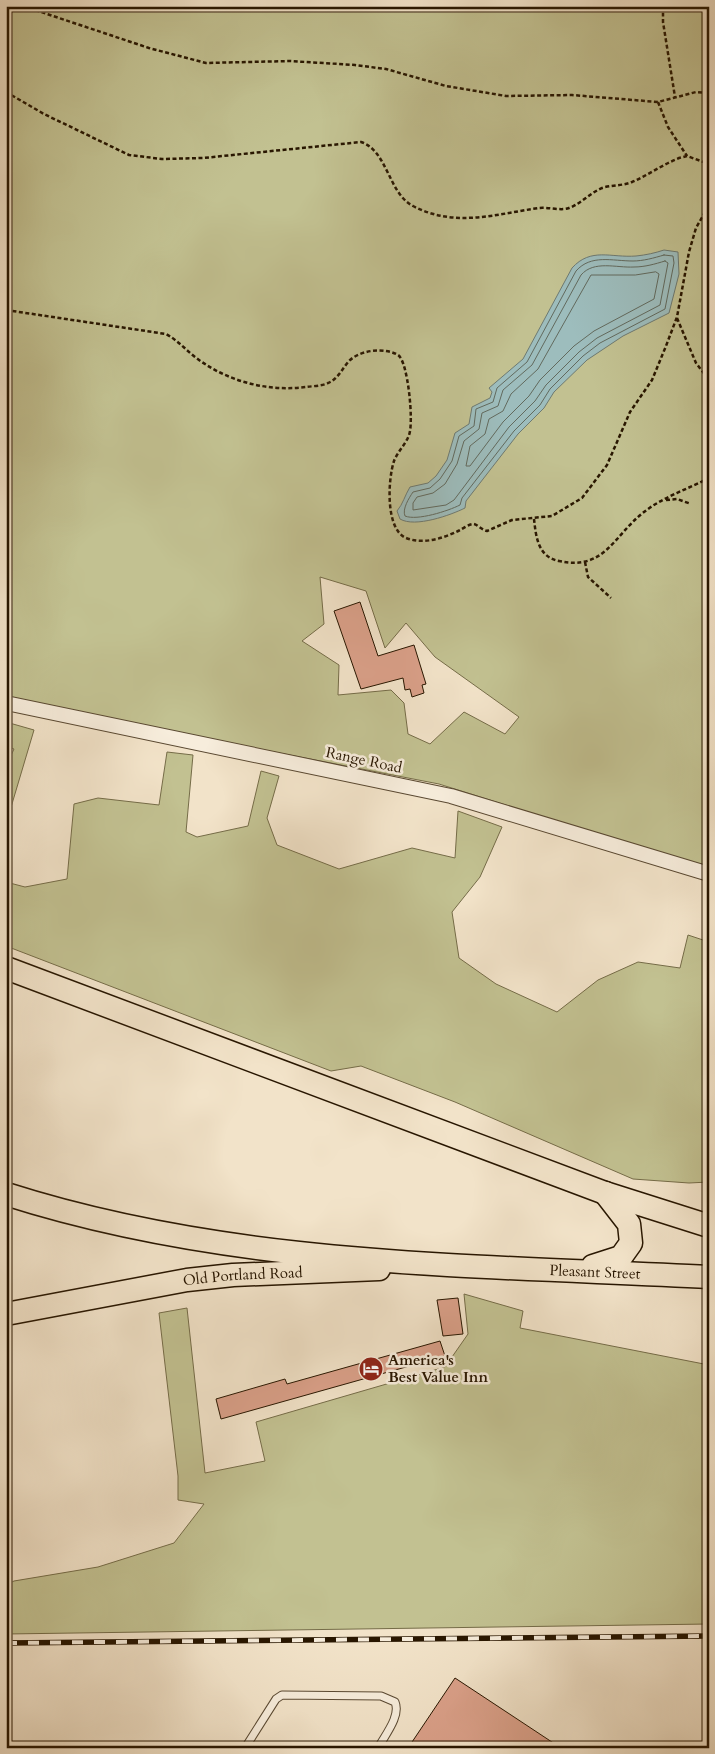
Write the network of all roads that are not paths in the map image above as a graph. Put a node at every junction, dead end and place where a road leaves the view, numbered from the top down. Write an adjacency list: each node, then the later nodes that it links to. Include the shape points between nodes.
1 (6, 703): 2 (street, Range Road, via 451,796)
2 (709, 874)
3 (6, 968): 4 (main road)
4 (605, 1193): 7 (main road); 10 (main road, via 629,1224 631,1243 613,1261)
5 (6, 1194): 9 (main road, via 103,1221 214,1243 317,1256)
6 (709, 1216): 7 (lane)
7 (686, 1220): 8 (main road)
8 (709, 1226)
9 (483, 1266): 10 (main road, Pleasant Street); 12 (main road, Old Portland Road, via 233,1275 187,1280)
10 (573, 1270): 11 (main road, Pleasant Street)
11 (709, 1277)
12 (6, 1314)
13 (245, 1748): 14 (lane, via 282,1695 381,1696 395,1702 395,1718)
14 (378, 1748)

